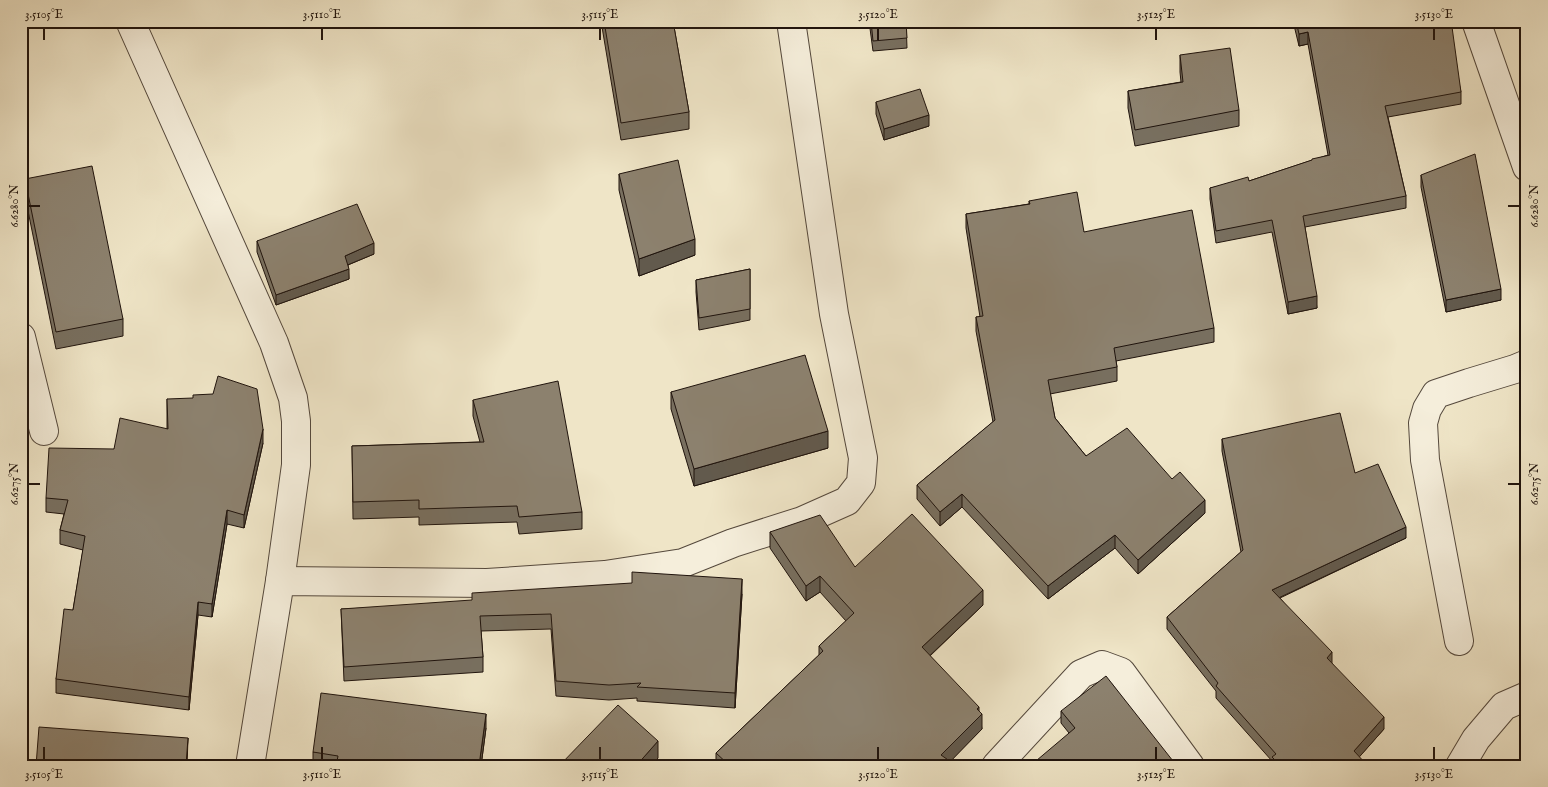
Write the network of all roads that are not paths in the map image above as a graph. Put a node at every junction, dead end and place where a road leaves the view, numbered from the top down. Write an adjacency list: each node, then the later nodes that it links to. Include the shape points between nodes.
1 (130, 21): 8 (street, via 274,343 293,398 296,464)
2 (791, 21): 8 (street, via 834,314 863,458 861,483 847,501 802,521 683,564 487,583)
3 (1476, 21): 4 (street)
4 (1527, 166)
5 (21, 336): 7 (street)
6 (1527, 364): 9 (street, via 1436,394 1422,423 1425,460)
7 (44, 431)
8 (280, 581): 11 (street)
9 (1459, 641)
10 (1527, 696): 14 (street, via 1504,706 1476,739)
11 (250, 766)
12 (996, 766): 13 (street, via 1081,674 1102,665 1121,672)
13 (1190, 766)
14 (1460, 766)

